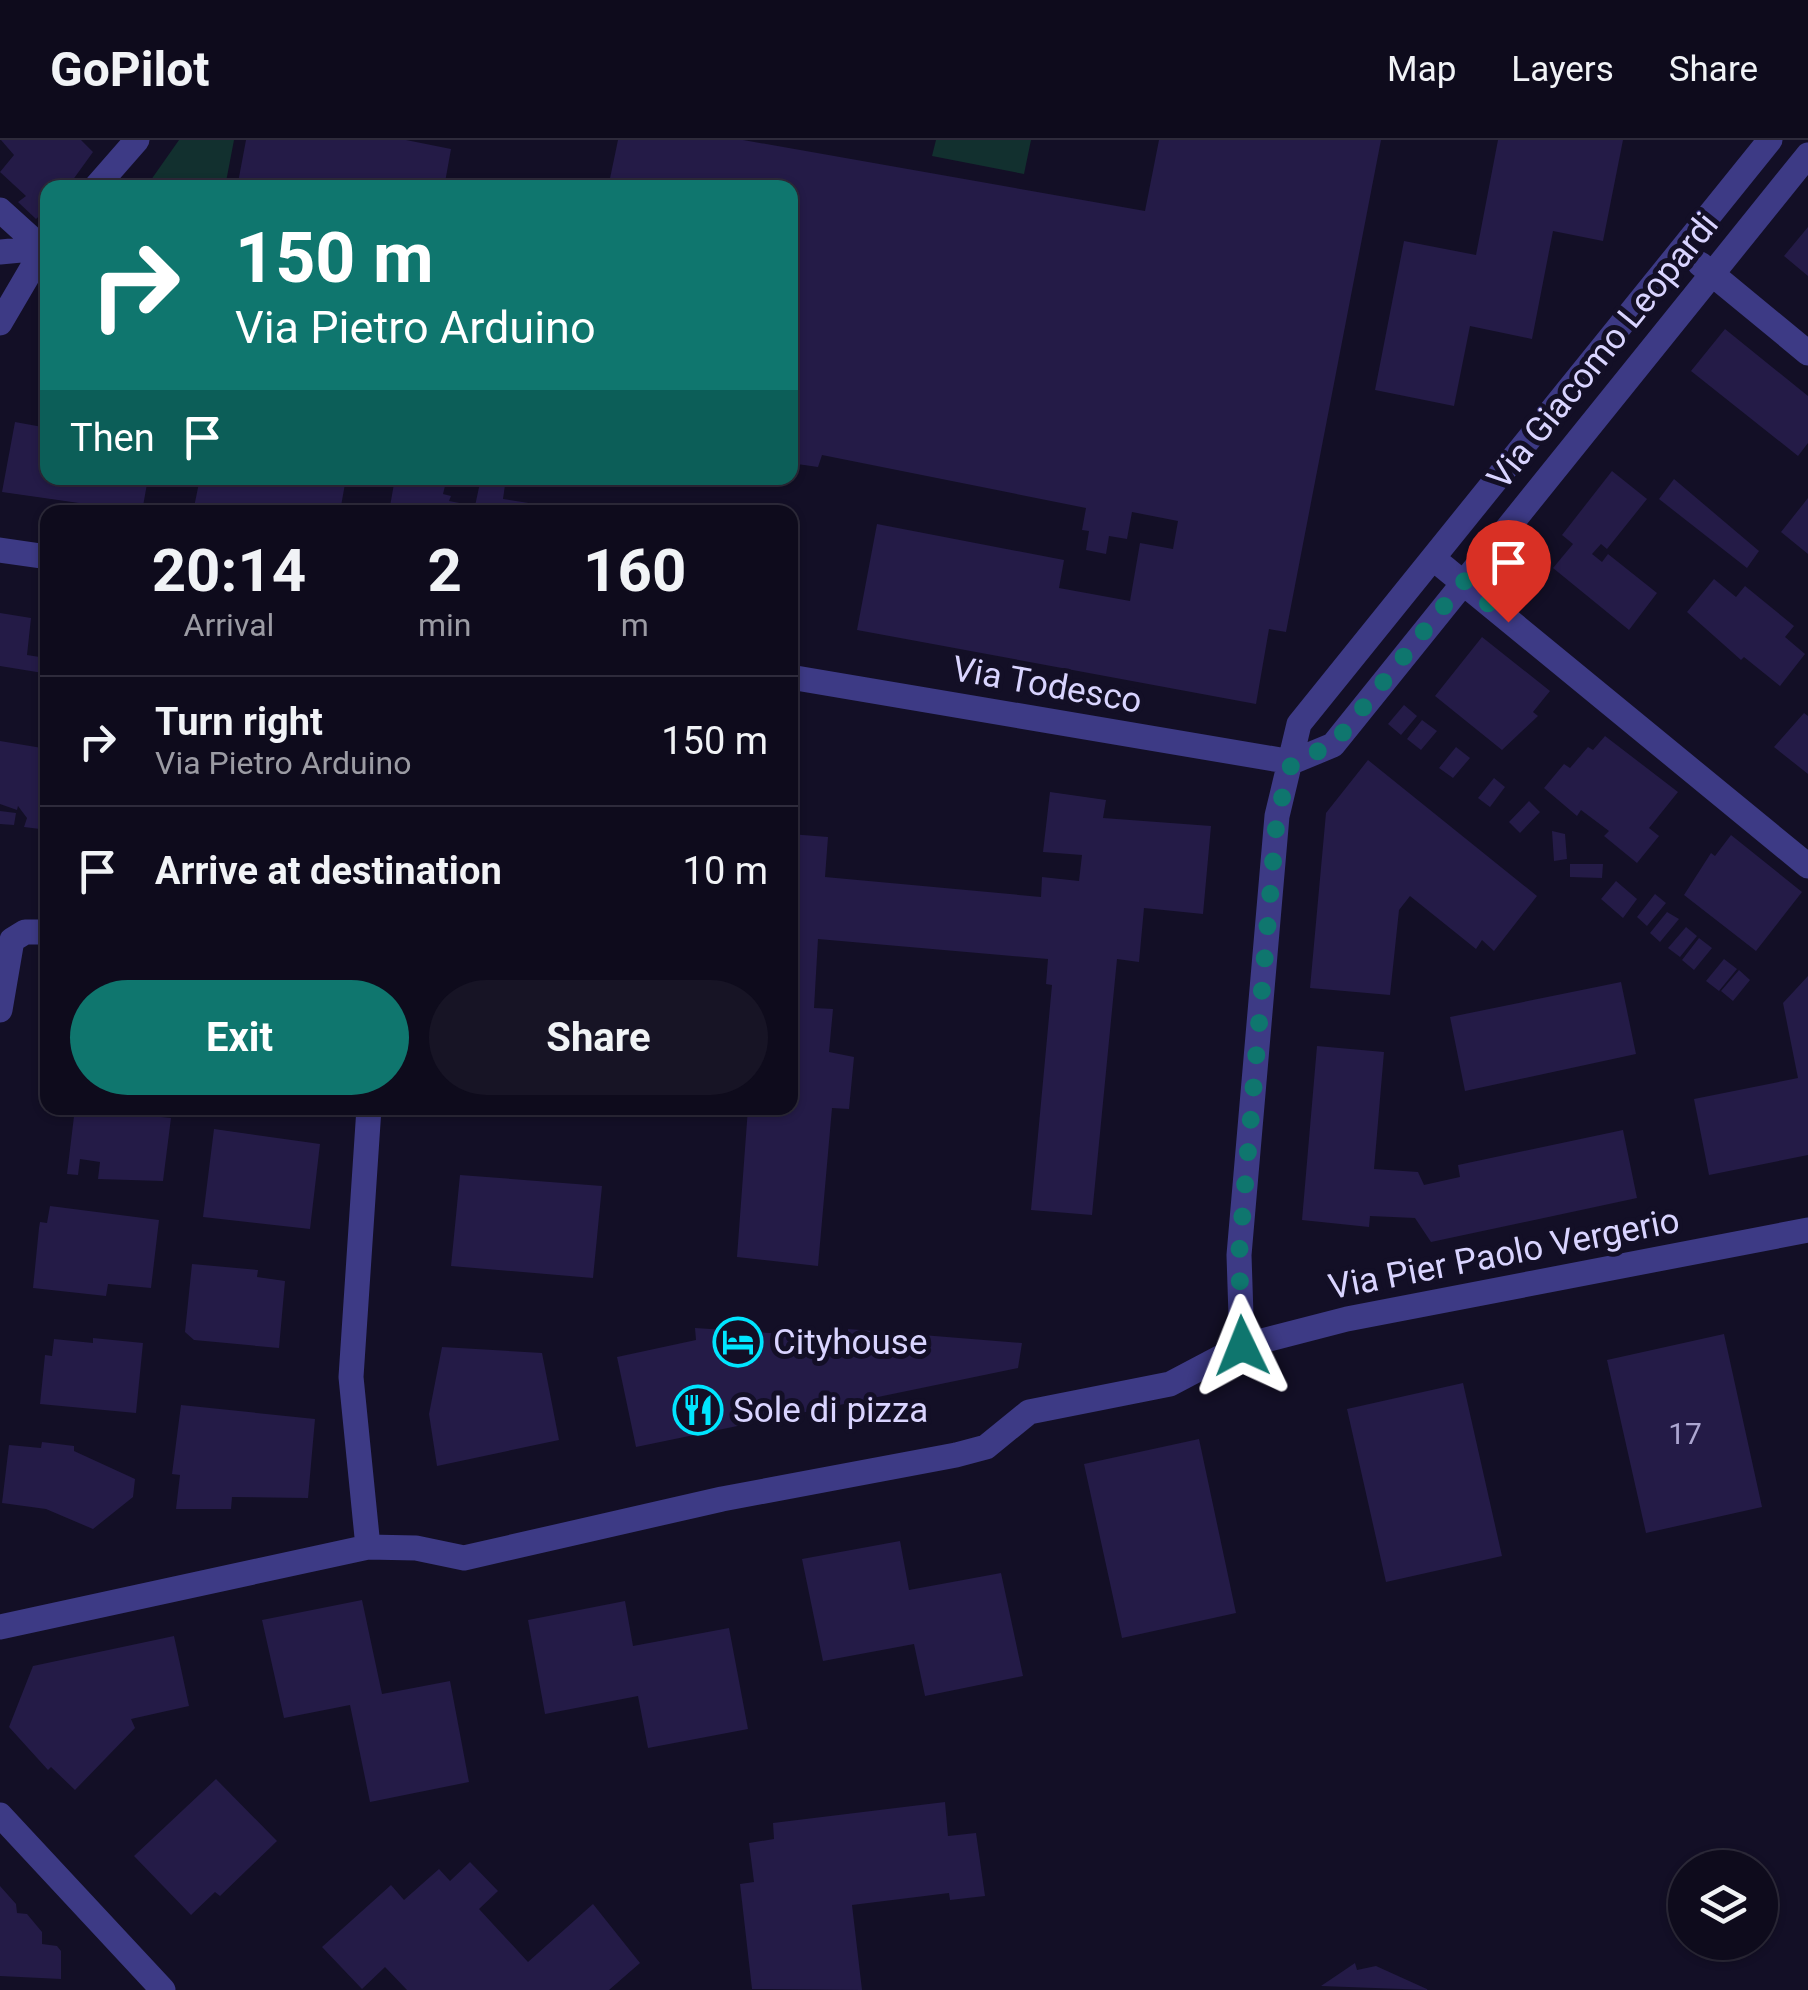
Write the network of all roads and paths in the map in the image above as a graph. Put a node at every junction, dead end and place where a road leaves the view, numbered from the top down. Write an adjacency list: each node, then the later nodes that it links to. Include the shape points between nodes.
1 (137, 140): 4 (street)
2 (1770, 140): 10 (street, Via Giacomo Leopardi)
3 (1808, 155): 11 (street, Via Giacomo Leopardi)
4 (102, 180)
5 (0, 210): 6 (street)
6 (40, 242)
7 (40, 246): 8 (street)
8 (0, 252)
9 (40, 252): 12 (street)
10 (1683, 252): 11 (street); 16 (street, Via Giacomo Leopardi)
11 (1710, 272): 13 (street); 17 (street, Via Giacomo Leopardi)
12 (0, 324)
13 (1808, 352)
14 (0, 550): 15 (street)
15 (40, 556)
16 (1434, 559): 17 (street); 19 (street, Via Giacomo Leopardi, via 1299,724)
17 (1464, 581): 19 (street, Via Giacomo Leopardi, via 1333,745); 20 (street)
18 (798, 678): 19 (street, Via Todesco)
19 (1292, 762): 25 (street, Via Giacomo Leopardi, via 1277,816 1242,1216)
20 (1808, 866)
21 (40, 932): 22 (street, via 12,940)
22 (0, 1010)
23 (370, 1115): 26 (street, via 351,1377)
24 (1808, 1230): 25 (street, Via Pier Paolo Vergerio, via 1347,1319)
25 (1242, 1346): 26 (street, Via Pier Paolo Vergerio, via 1170,1384 1029,1412 986,1447 956,1454 464,1558)
26 (368, 1547): 27 (street, Via Pier Paolo Vergerio)
27 (0, 1628)
28 (0, 1816): 29 (street)
29 (162, 1990)

